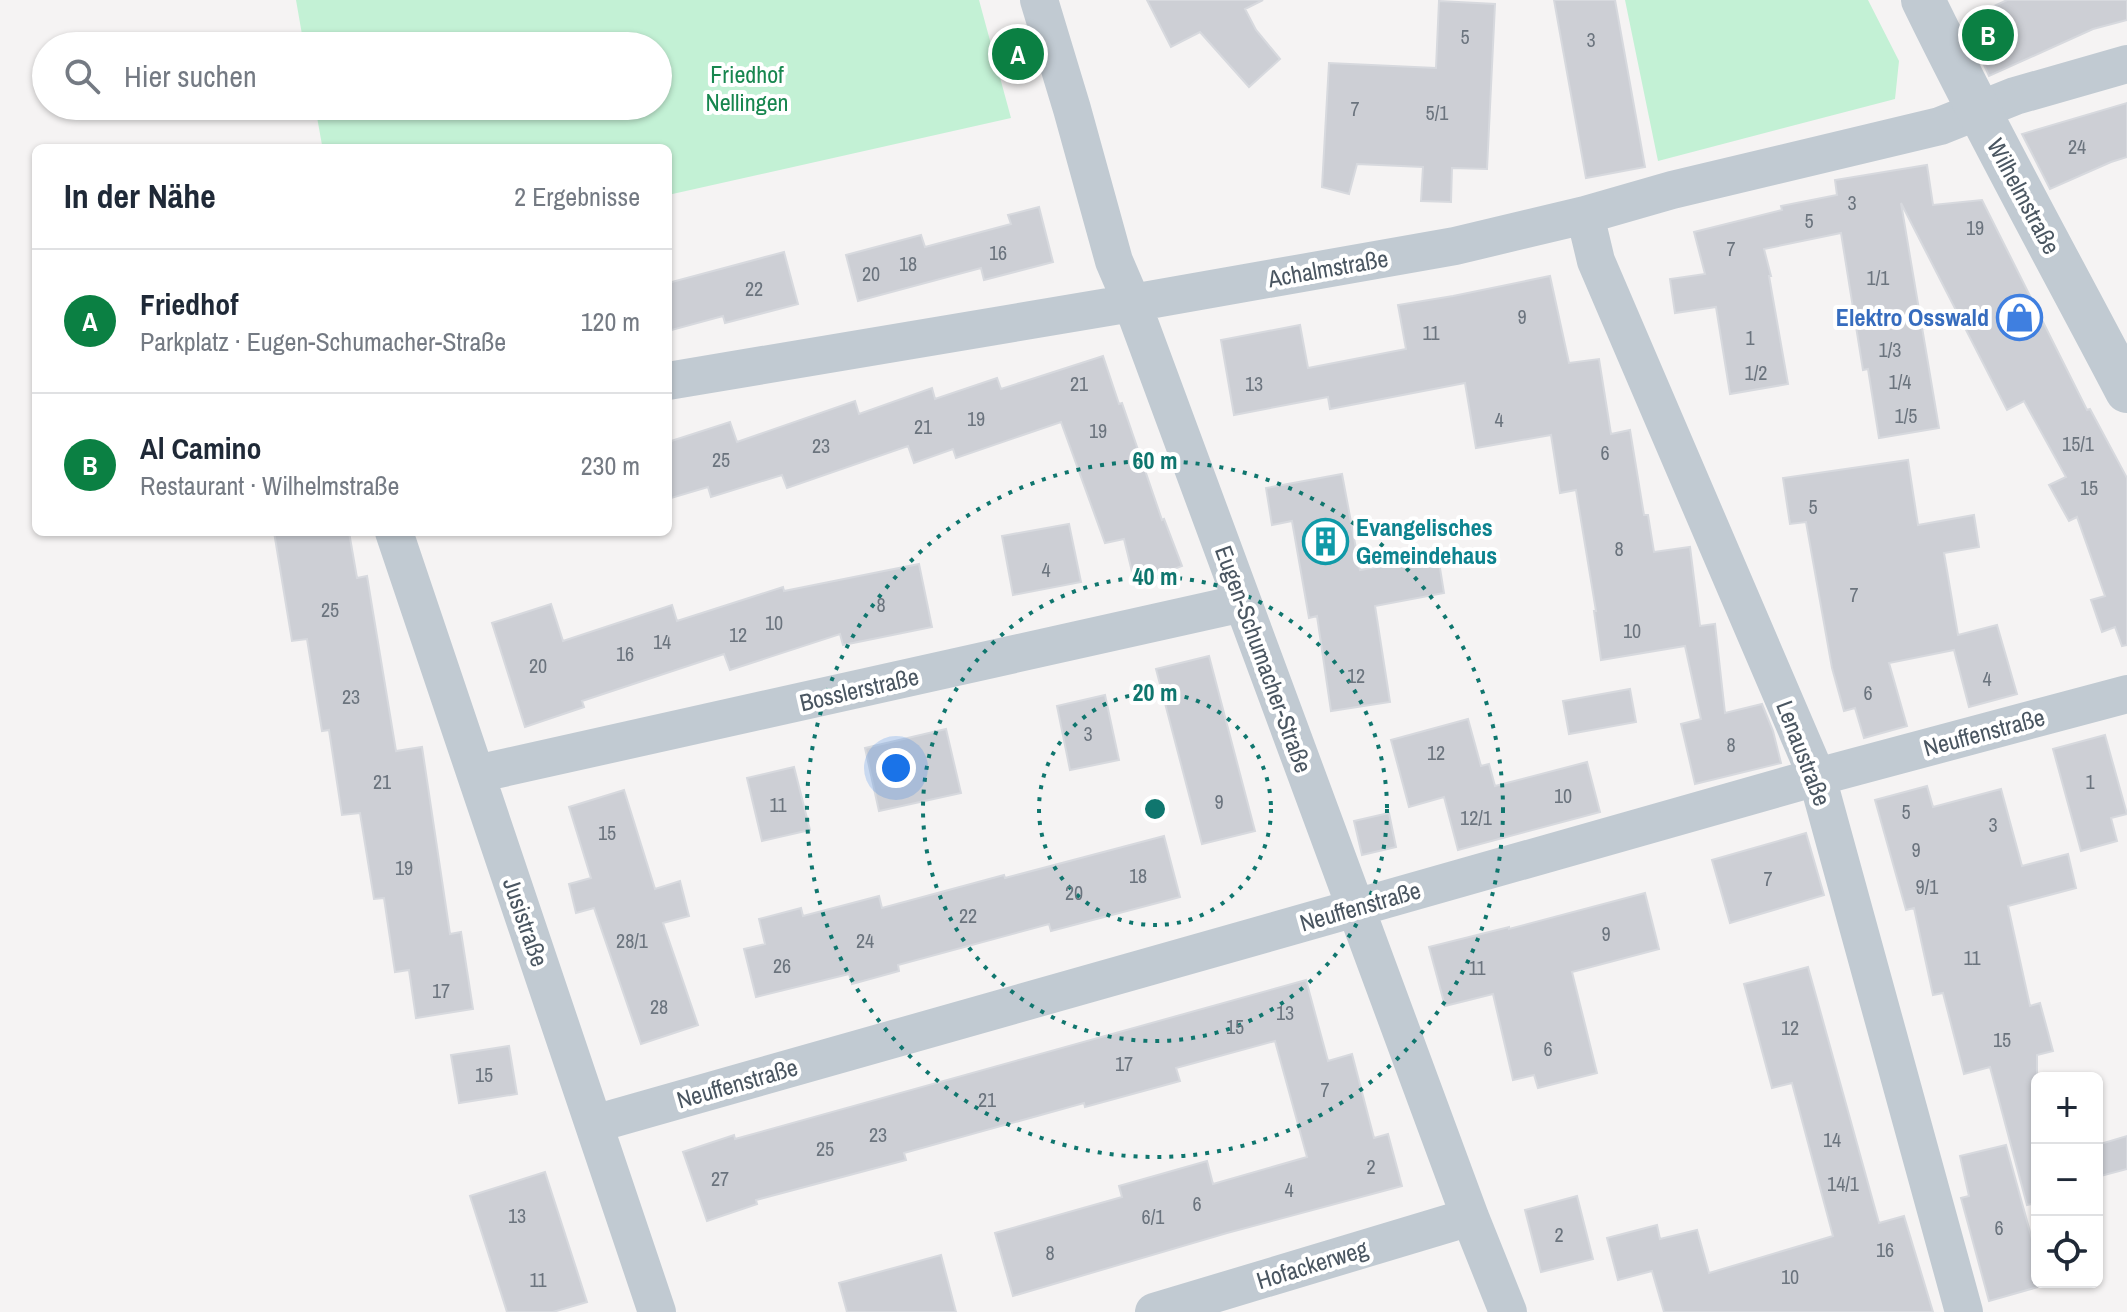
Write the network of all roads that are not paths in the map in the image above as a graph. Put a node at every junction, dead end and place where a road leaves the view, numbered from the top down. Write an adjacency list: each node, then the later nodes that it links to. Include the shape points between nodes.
1 (1039, 0): 6 (street, Eugen-Schumacher-Straße, via 1114,261)
2 (1923, 0): 4 (street, Wilhelmstraße)
3 (2127, 64): 4 (street, Achalmstraße)
4 (1978, 112): 5 (street, Achalmstraße); 8 (street, Wilhelmstraße)
5 (1585, 215): 6 (street, Achalmstraße, via 1455,246); 13 (street, Lenaustraße, via 1596,261)
6 (1132, 303): 7 (street, Achalmstraße); 10 (street, Eugen-Schumacher-Straße)
7 (672, 380)
8 (2127, 391)
9 (395, 536): 12 (street, Jusistraße)
10 (1243, 603): 12 (street, Bosslerstraße); 14 (street, Eugen-Schumacher-Straße)
11 (2127, 694): 13 (street, Neuffenstraße)
12 (476, 774): 15 (street, Jusistraße)
13 (1817, 777): 14 (street, Neuffenstraße); 20 (street, Lenaustraße)
14 (1356, 907): 15 (street, Neuffenstraße); 16 (street, Eugen-Schumacher-Straße)
15 (594, 1124): 17 (street, Jusistraße)
16 (1470, 1217): 18 (street, Hofackerweg); 19 (street, Eugen-Schumacher-Straße)
17 (657, 1312)
18 (1154, 1312)
19 (1508, 1312)
20 (1964, 1312)

